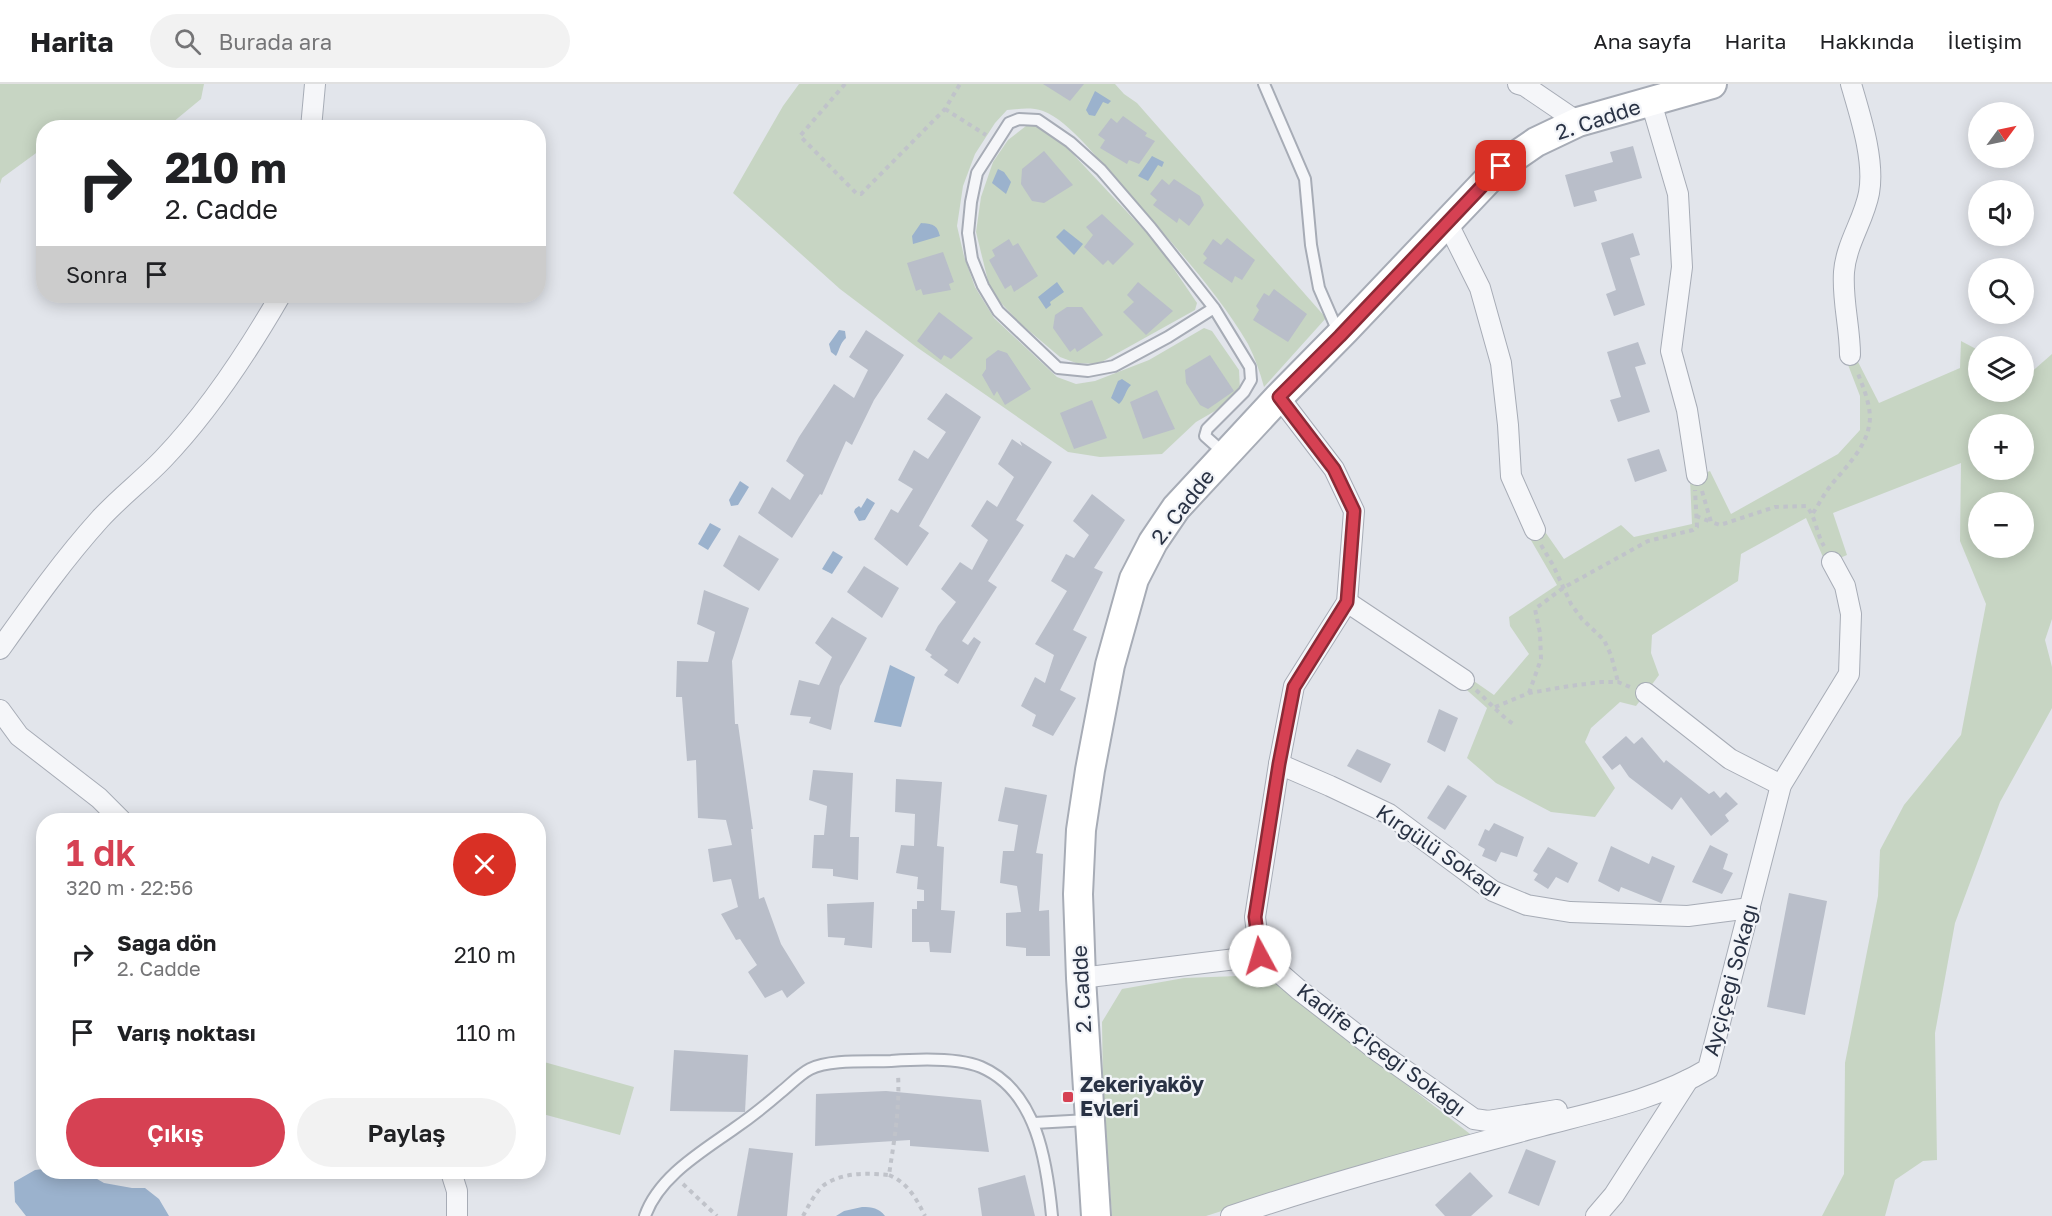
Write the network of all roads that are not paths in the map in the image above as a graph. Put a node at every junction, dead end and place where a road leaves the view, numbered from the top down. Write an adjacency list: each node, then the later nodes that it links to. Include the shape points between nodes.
1 (315, 84): 7 (street)
2 (1264, 84): 12 (lane, via 1305,179 1319,288)
3 (1518, 84): 8 (street)
4 (1851, 84): 13 (street, via 1869,161 1869,192 1844,271)
5 (1706, 85): 6 (street, 2. Cadde)
6 (1652, 102): 8 (street, 2. Cadde); 16 (street, via 1678,194 1682,267 1671,351 1687,410)
7 (312, 120)
8 (1578, 122): 9 (street, 2. Cadde, via 1536,142 1501,166)
9 (1447, 222): 12 (street, 2. Cadde); 17 (street, via 1480,288 1501,363 1511,476)
10 (276, 303): 20 (street, via 197,420 95,525 55,572)
11 (1214, 308): 11 (lane, via 1101,170 1056,130 1038,120 1019,119 1010,123 977,173 968,233 972,259 998,311 1058,368 1089,371 1114,366); 15 (lane, via 1250,367 1251,380 1245,392 1207,429 1205,436)
12 (1340, 336): 14 (street, 2. Cadde)
13 (1850, 355)
14 (1279, 397): 15 (street, 2. Cadde); 19 (street, via 1334,469 1354,511)
15 (1226, 454): 29 (street, 2. Cadde, via 1176,508 1153,542 1134,579 1110,665 1081,830)
16 (1697, 475)
17 (1535, 530)
18 (1832, 562): 25 (street, Ayçiçeği Sokağı, via 1845,585 1851,614 1849,674)
19 (1347, 602): 21 (street); 24 (street, via 1294,687)
20 (0, 649)
21 (1464, 680)
22 (1646, 693): 25 (street, via 1730,759)
23 (0, 710): 26 (street, via 19,736)
24 (1279, 764): 27 (street, Kırgülü Sokağı, via 1389,814 1493,891 1527,905 1569,912 1688,916); 28 (street, via 1255,917)
25 (1781, 785): 27 (street, Ayçiçeği Sokağı)
26 (114, 813)
27 (1750, 908): 30 (street, Ayçiçeği Sokağı, via 1708,1069)
28 (1260, 956): 29 (street); 30 (street, Kadife Çiçeği Sokağı, via 1379,1052 1474,1119 1488,1121 1561,1109)
29 (1081, 978): 31 (street, 2. Cadde)
30 (1688, 1080): 38 (street, Ayçiçeği Sokağı, via 1618,1104); 39 (street, via 1614,1195)
31 (1091, 1119): 32 (lane); 37 (street, 2. Cadde)
32 (1034, 1123): 35 (lane, via 1013,1091 981,1067 948,1060 828,1064 810,1069 691,1160 665,1184); 36 (lane, via 1048,1178)
33 (453, 1179): 34 (street)
34 (457, 1216)
35 (645, 1216)
36 (1052, 1216)
37 (1095, 1216)
38 (1231, 1216)
39 (1596, 1216)

